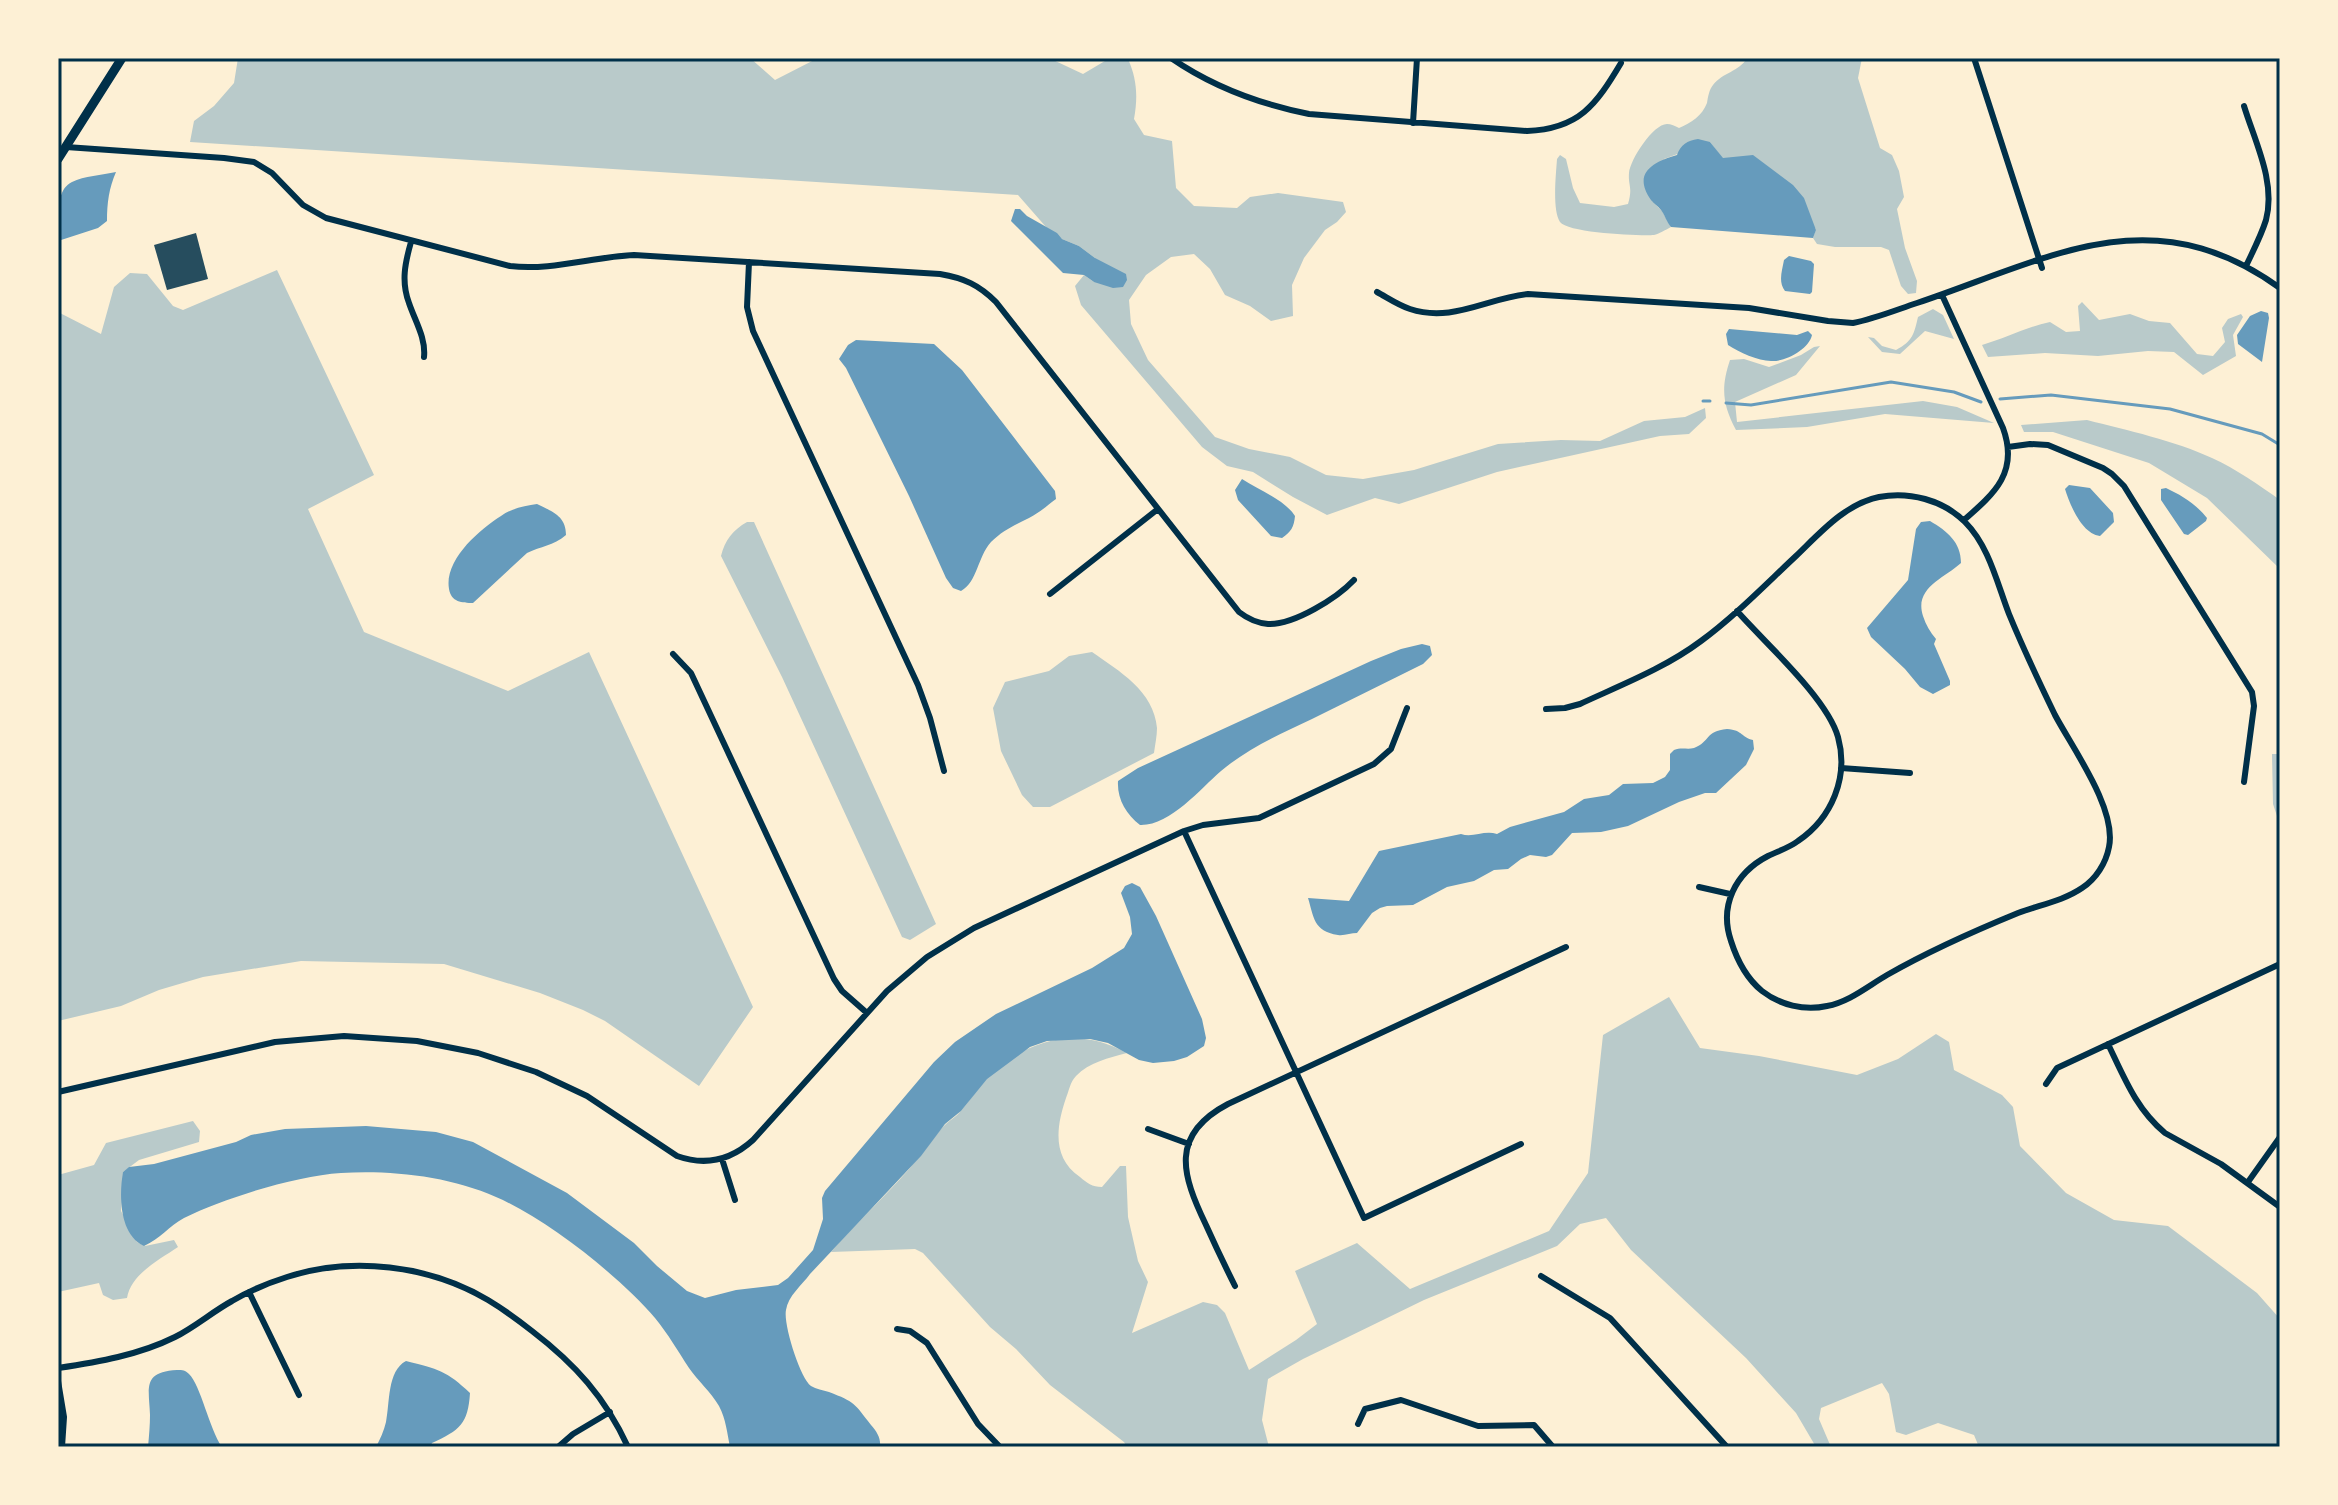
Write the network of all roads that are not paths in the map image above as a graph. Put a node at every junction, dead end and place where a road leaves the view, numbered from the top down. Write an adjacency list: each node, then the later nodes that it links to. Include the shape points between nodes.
1 (122, 58): 8 (main road)
2 (1171, 58): 7 (street, via 1205,79 1278,108)
3 (1417, 58): 7 (street)
4 (1974, 58): 12 (street)
5 (1621, 63): 7 (street, via 1594,105 1552,129)
6 (2244, 106): 13 (street, via 2269,196 2265,223)
7 (1413, 123)
8 (66, 147): 9 (main road); 10 (street, via 254,162 315,213)
9 (58, 159)
10 (411, 242): 11 (street, via 529,268 634,255); 17 (street, via 404,285)
11 (749, 262): 19 (street, via 940,274 979,286); 28 (street, via 747,307 753,331 918,685)
12 (2041, 264): 13 (street, via 2098,243 2142,239 2186,244); 16 (street)
13 (2246, 266): 14 (street)
14 (2280, 288)
15 (1377, 292): 16 (street, via 1425,313 1455,312 1528,294 1749,308 1843,323)
16 (1942, 295): 18 (street)
17 (424, 357)
18 (2008, 447): 20 (street, via 1997,489); 30 (street, via 2048,445 2103,468 2124,486 2252,692)
19 (1158, 509): 21 (street, via 1251,620 1268,624 1291,619 1338,596); 22 (street)
20 (1964, 520): 23 (street, via 1923,498 1895,495 1868,500 1841,514); 33 (street, via 1986,553 2031,664 2105,808 2111,836 2101,868 2076,892 1975,931 1839,1003 1816,1008 1784,1003 1750,979 1726,926)
21 (1354, 580)
22 (1050, 594)
23 (1737, 611): 26 (street, via 1668,662 1580,704); 27 (street, via 1828,713)
24 (673, 654): 36 (street, via 691,673 834,979)
25 (1407, 708): 31 (street, via 1391,749 1374,764 1259,818)
26 (1546, 709)
27 (1841, 768): 29 (street); 33 (street, via 1833,801 1815,828 1754,865)
28 (944, 771)
29 (1910, 773)
30 (2244, 782)
31 (1184, 831): 36 (street, via 949,942 897,981); 38 (street)
32 (1699, 887): 33 (street)
33 (1730, 894)
34 (1566, 947): 38 (street)
35 (2280, 964): 37 (street)
36 (867, 1013): 45 (street, via 753,1140)
37 (2108, 1044): 39 (street, via 2057,1068); 46 (street, via 2134,1100 2153,1123)
38 (1296, 1072): 43 (street, via 1215,1111); 44 (street, via 1364,1218)
39 (2046, 1084)
40 (58, 1092): 45 (street, via 275,1042 344,1036 403,1039 478,1053 536,1072 587,1096 677,1156)
41 (1148, 1129): 43 (street)
42 (2280, 1137): 46 (street)
43 (1189, 1144): 50 (street, via 1185,1170 1191,1194)
44 (1521, 1144)
45 (722, 1159): 47 (street)
46 (2248, 1182): 48 (street)
47 (735, 1200)
48 (2280, 1207)
49 (1541, 1276): 63 (street, via 1610,1318)
50 (1235, 1286)
51 (249, 1292): 53 (street, via 150,1348); 55 (street); 56 (street, via 310,1270 348,1266 393,1268 444,1279 486,1298 557,1350)
52 (897, 1329): 61 (street, via 920,1336 933,1350 978,1424)
53 (58, 1368)
54 (58, 1381): 58 (street)
55 (299, 1395)
56 (610, 1412): 59 (street); 60 (street)
57 (1358, 1424): 62 (street, via 1365,1409 1401,1400 1478,1426 1534,1425)
58 (62, 1447)
59 (558, 1447)
60 (628, 1447)
61 (1000, 1447)
62 (1553, 1447)
63 (1727, 1447)

